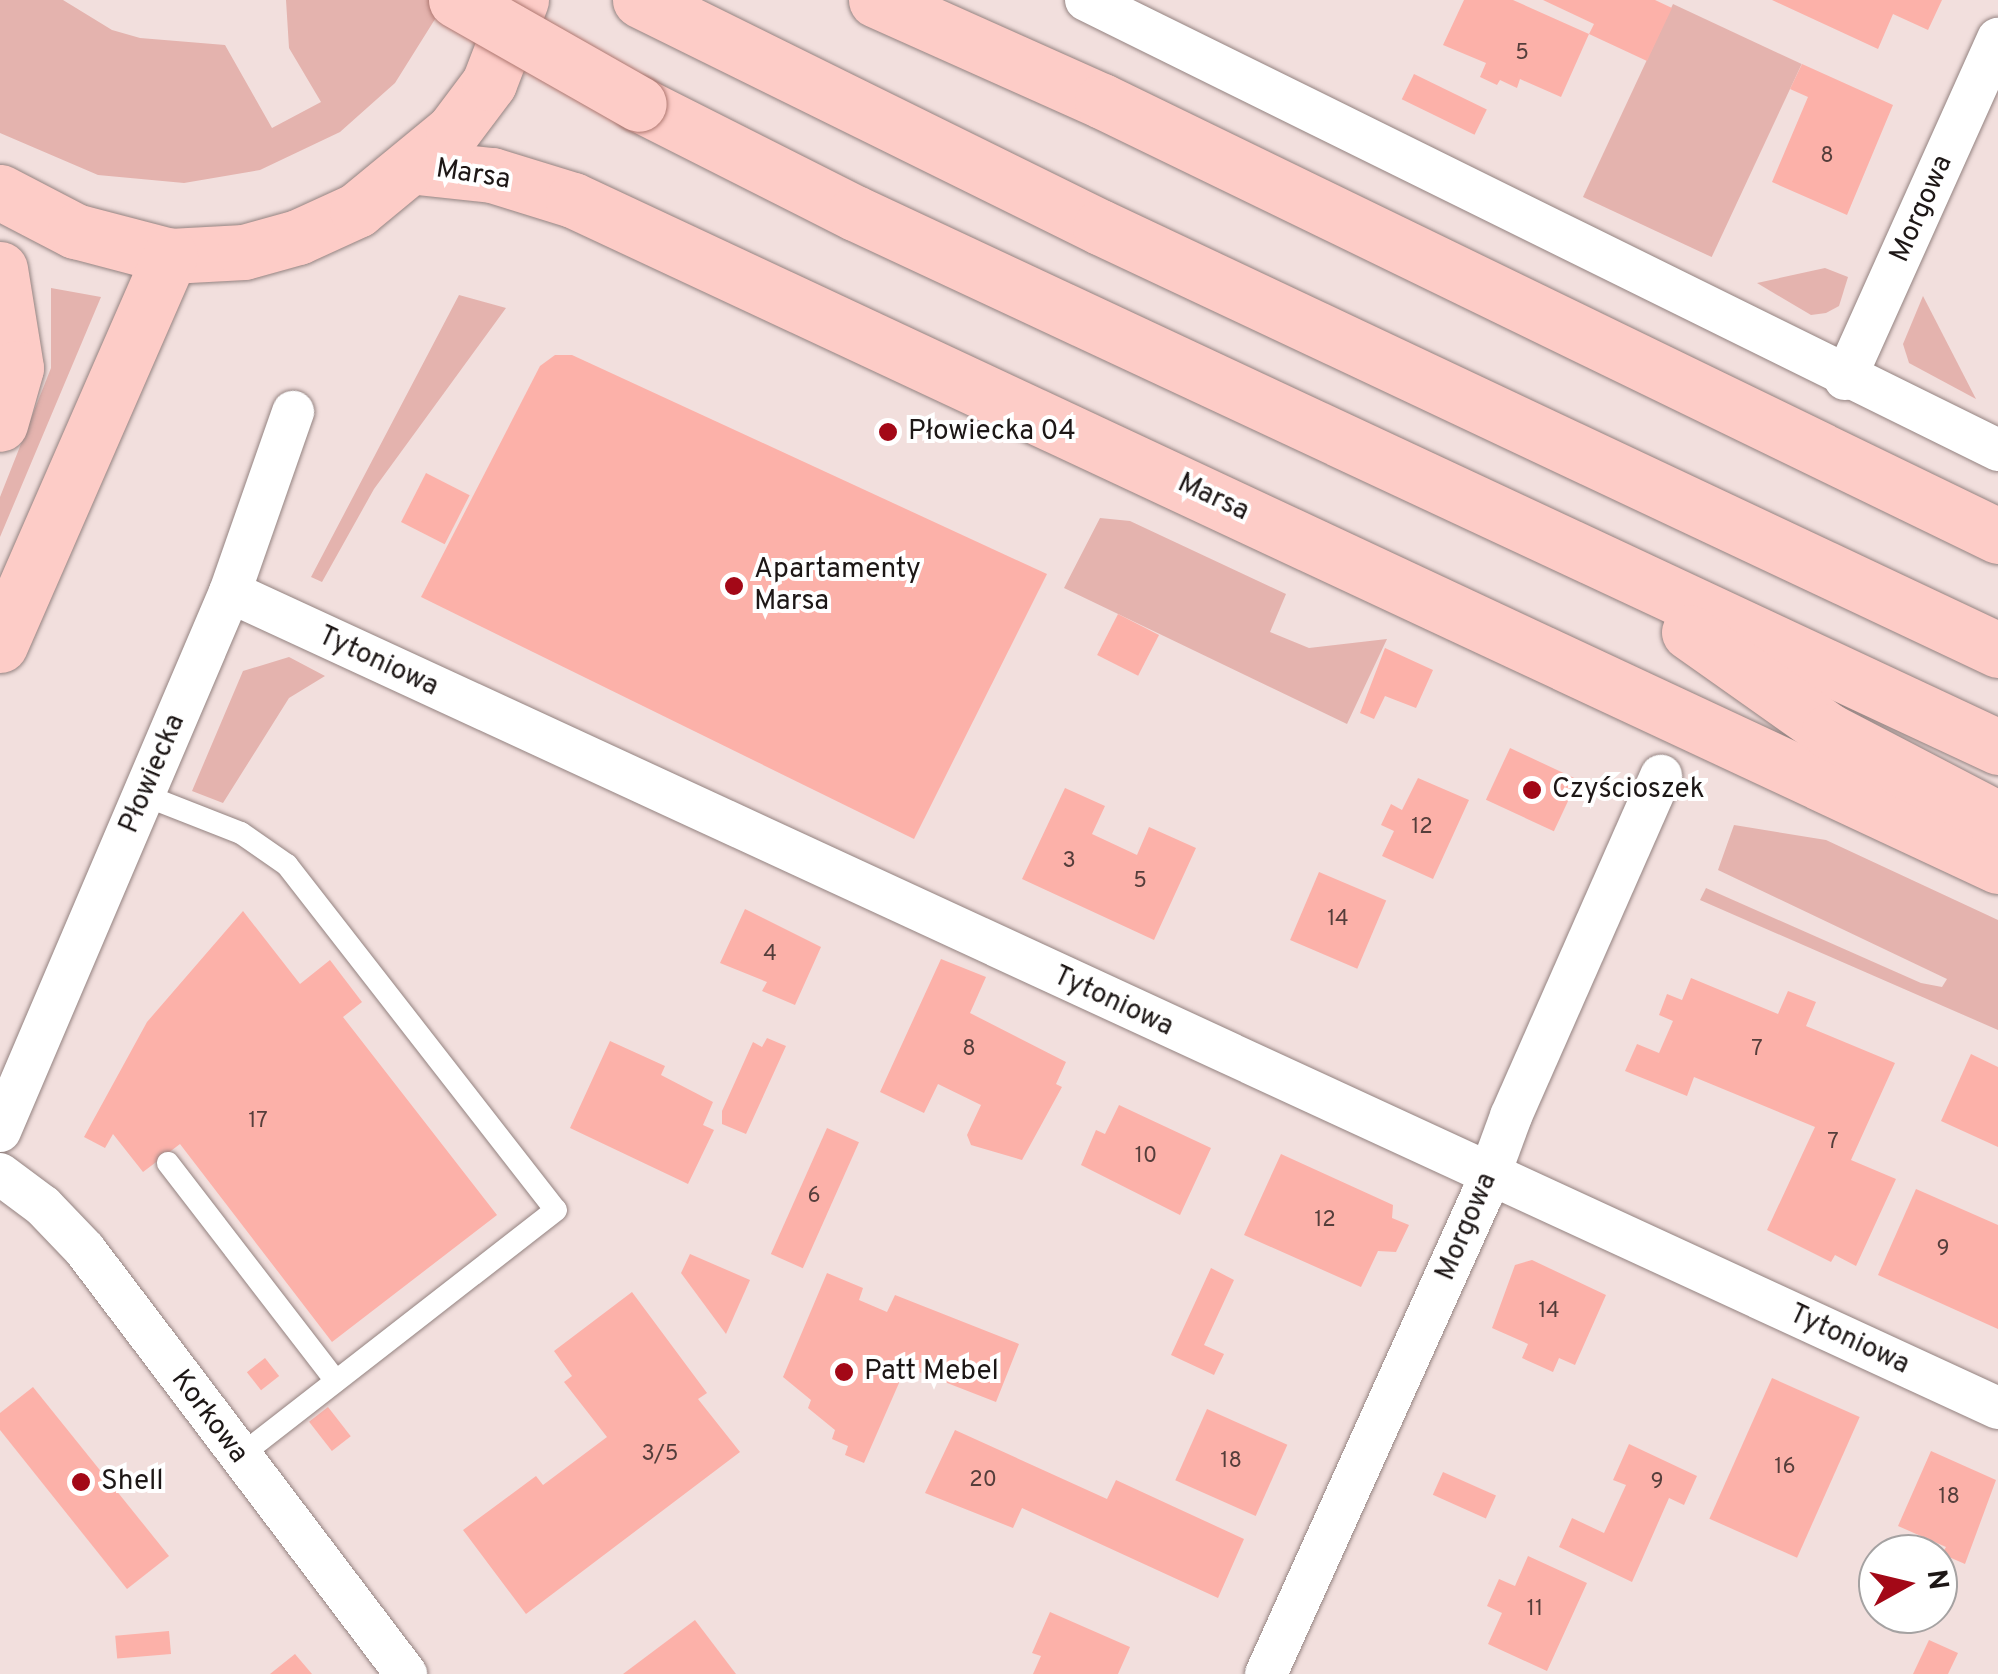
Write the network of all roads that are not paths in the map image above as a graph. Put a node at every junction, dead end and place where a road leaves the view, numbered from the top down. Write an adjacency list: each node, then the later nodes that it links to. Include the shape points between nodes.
1 (456, 0): 16 (main road, bridge, via 770,172)
2 (521, 0): 7 (main road, via 489,83)
3 (640, 0): 18 (main road, via 1172,261)
4 (876, 0): 15 (main road, via 1102,101)
5 (1086, 0): 11 (street)
6 (1998, 40): 11 (street, Morgowa)
7 (417, 166): 9 (main road, via 356,210 298,238 244,252); 26 (main road, Marsa, via 492,175 572,200)
8 (0, 192): 9 (main road, via 75,231)
9 (170, 256): 20 (main road)
10 (0, 268): 13 (main road, via 16,368)
11 (1845, 378): 14 (street)
12 (293, 412): 17 (street, Płowiecka)
13 (0, 424)
14 (1998, 450)
15 (1998, 536)
16 (1576, 553): 22 (main road); 25 (main road, via 1829,731)
17 (230, 592): 24 (street, Płowiecka); 30 (street, Tytoniowa)
18 (1902, 604): 19 (main road); 21 (main road)
19 (1998, 622)
20 (0, 644)
21 (1998, 650)
22 (1998, 747)
23 (1661, 776): 30 (street, Morgowa)
24 (144, 795): 27 (street, Płowiecka); 31 (lane, via 241,833 287,866 556,1210)
25 (1998, 819)
26 (1998, 866)
27 (0, 1131)
28 (168, 1164): 31 (lane)
29 (0, 1174): 33 (street, Korkowa, via 44,1206 85,1250)
30 (1490, 1176): 32 (street, Tytoniowa); 35 (street, Morgowa)
31 (336, 1381): 33 (lane)
32 (1998, 1408)
33 (238, 1457): 34 (street, Korkowa)
34 (406, 1674)
35 (1266, 1674)

